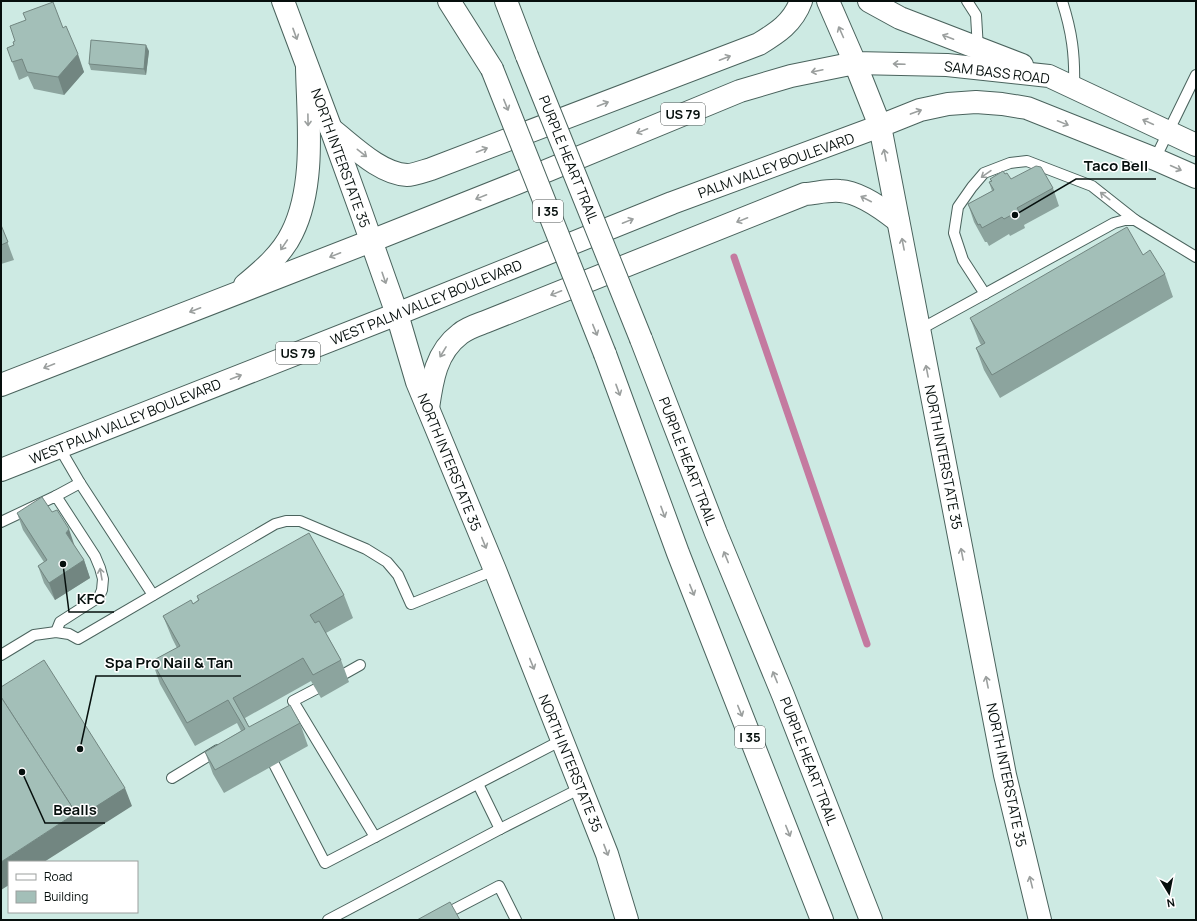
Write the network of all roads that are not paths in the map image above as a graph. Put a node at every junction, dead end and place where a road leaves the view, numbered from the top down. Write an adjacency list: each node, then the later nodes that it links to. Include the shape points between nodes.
1 (283, 1): 14 (main road, NORTH INTERSTATE 35, one-way to 14)
2 (448, 1): 15 (main road)
3 (466, 1): 15 (main road, I 35)
4 (506, 1): 12 (main road, PURPLE HEART TRAIL / I 35)
5 (516, 1): 12 (main road)
6 (802, 1): 20 (main road, one-way to 6, via 390,172 408,175 431,169 759,44 780,31)
7 (828, 1): 13 (main road, NORTH INTERSTATE 35, one-way to 7)
8 (869, 1): 11 (main road, one-way to 8, via 900,18)
9 (967, 1): 11 (lane, via 976,15)
10 (1062, 1): 18 (lane, via 1075,60)
11 (978, 49): 17 (main road)
12 (527, 56): 54 (main road, PURPLE HEART TRAIL / I 35, one-way to 12, bridge)
13 (855, 63): 17 (main road, SAM BASS ROAD, one-way to 13, via 947,66); 19 (main road, NORTH INTERSTATE 35); 28 (main road, US 79, one-way to 28, via 791,76 740,91)
14 (307, 67): 20 (main road, NORTH INTERSTATE 35); 31 (main road, one-way to 31, via 308,155 301,210 292,234 278,254)
15 (492, 69): 61 (main road, I 35, one-way to 61, bridge, via 605,354 681,561)
16 (1196, 75): 21 (lane)
17 (1050, 76): 18 (main road, SAM BASS ROAD)
18 (1074, 87): 21 (main road, SAM BASS ROAD, one-way to 18)
19 (880, 126): 23 (main road, one-way to 23, via 920,110 948,104 1002,104 1027,108); 25 (main road, PALM VALLEY BOULEVARD / US 79); 26 (main road, NORTH INTERSTATE 35, one-way to 19)
20 (331, 129): 28 (main road, NORTH INTERSTATE 35)
21 (1168, 132): 22 (main road, SAM BASS ROAD); 23 (lane)
22 (1196, 145)
23 (1155, 159): 24 (main road, one-way to 24)
24 (1196, 177)
25 (672, 203): 32 (main road, WEST PALM VALLEY BOULEVARD / US 79, one-way to 25)
26 (898, 220): 33 (main road, NORTH INTERSTATE 35, one-way to 26); 35 (main road, one-way to 35, via 860,196 841,191 805,194 461,333 447,346 438,361)
27 (1135, 220): 29 (lane); 30 (lane, via 1114,223); 30 (lane, one-way to 30, via 1092,186 1027,161 1010,163 984,173 958,207 954,233 963,260)
28 (371, 241): 31 (main road, US 79, one-way to 31); 32 (main road, NORTH INTERSTATE 35, one-way to 32)
29 (1196, 258)
30 (985, 294): 33 (lane)
31 (232, 296): 34 (main road, US 79, one-way to 34)
32 (397, 314): 35 (main road, NORTH INTERSTATE 35, via 417,382); 36 (main road, WEST PALM VALLEY BOULEVARD / US 79, one-way to 32)
33 (919, 330): 64 (main road, NORTH INTERSTATE 35, one-way to 33, via 1005,775)
34 (1, 386)
35 (428, 408): 41 (main road, NORTH INTERSTATE 35, one-way to 41)
36 (59, 447): 37 (main road, WEST PALM VALLEY BOULEVARD / US 79); 38 (lane)
37 (1, 470)
38 (80, 484): 39 (lane); 42 (lane)
39 (56, 496): 40 (lane); 43 (lane, one-way to 39, via 60,622 99,597 103,579 95,556)
40 (1, 522)
41 (495, 570): 42 (lane, via 411,604 398,575 387,562 366,549 300,521 286,521 275,524); 48 (main road, NORTH INTERSTATE 35, one-way to 48)
42 (153, 595): 43 (lane, via 78,639 69,634)
43 (56, 632): 44 (lane, via 34,635)
44 (1, 655)
45 (360, 666): 46 (lane)
46 (344, 674)
47 (316, 689): 56 (lane, via 293,701)
48 (562, 740): 52 (lane); 53 (main road, NORTH INTERSTATE 35)
49 (224, 746): 51 (lane)
50 (274, 764): 56 (lane, via 325,863)
51 (172, 778)
52 (478, 784): 55 (lane); 56 (lane)
53 (581, 788): 55 (lane); 60 (main road, NORTH INTERSTATE 35, one-way to 60, via 607,854)
54 (826, 805): 62 (main road, PURPLE HEART TRAIL / I 35); 63 (main road)
55 (500, 829): 57 (lane)
56 (375, 837)
57 (328, 920)
58 (434, 920): 59 (lane, via 500,886)
59 (516, 920)
60 (627, 920)
61 (822, 920)
62 (871, 920)
63 (881, 920)
64 (1040, 920)

